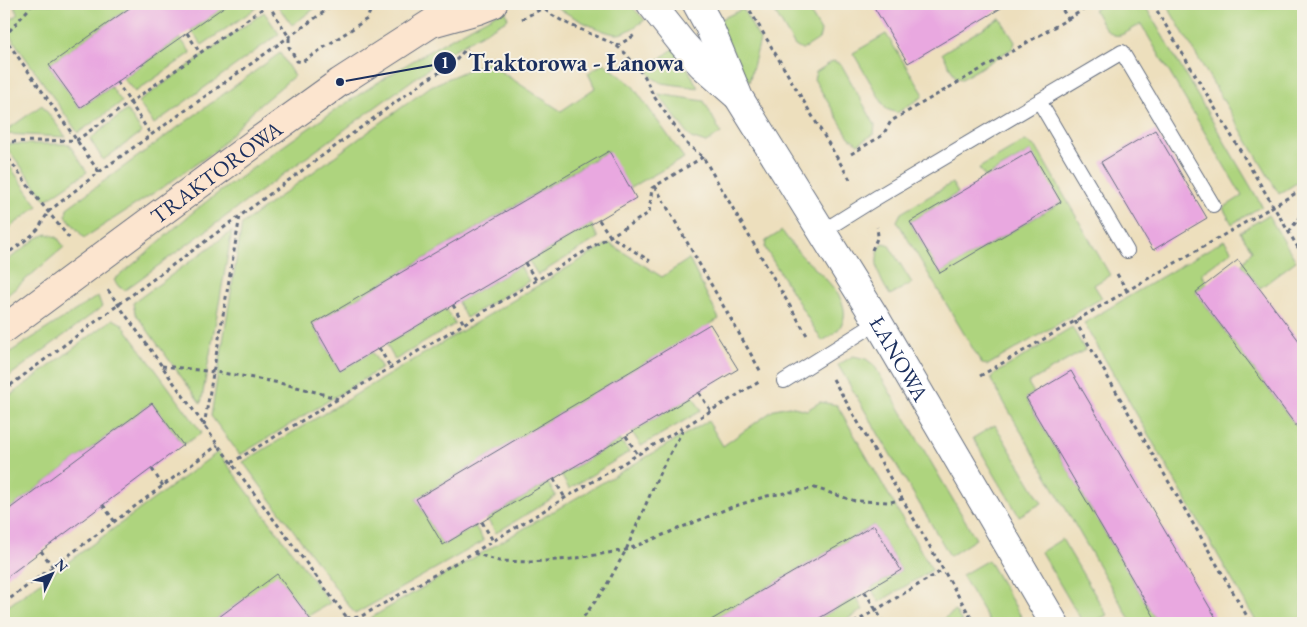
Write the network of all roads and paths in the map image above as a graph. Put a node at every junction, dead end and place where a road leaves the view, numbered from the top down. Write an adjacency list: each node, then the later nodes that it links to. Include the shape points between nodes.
1 (33, 4): 19 (path)
2 (269, 4): 18 (path); 21 (path)
3 (335, 4): 18 (path)
4 (374, 4): 18 (path, via 367,19 302,62 297,61 289,47)
5 (453, 4): 15 (main road, TRAKTOROWA)
6 (493, 4): 15 (main road, TRAKTOROWA)
7 (540, 4): 20 (path, via 556,17)
8 (651, 4): 25 (street, ŁANOWA, via 702,65)
9 (697, 4): 25 (street, ŁANOWA)
10 (746, 4): 37 (path)
11 (1059, 4): 14 (path)
12 (1093, 4): 14 (path)
13 (1153, 4): 39 (path)
14 (1068, 19): 32 (path, via 891,122 883,135)
15 (433, 22): 63 (main road, TRAKTOROWA, via 308,106)
16 (639, 32): 20 (path)
17 (187, 33): 21 (path)
18 (289, 36): 28 (path)
19 (4, 37): 29 (path)
20 (617, 46): 24 (path, via 645,77)
21 (200, 53): 27 (path)
22 (451, 66): 42 (path, via 426,80)
23 (117, 82): 27 (path)
24 (653, 95)
25 (739, 98): 44 (street, ŁANOWA)
26 (1039, 101): 37 (lane); 38 (lane, via 1122,52); 49 (lane)
27 (130, 102): 28 (path); 29 (path)
28 (152, 135): 34 (path)
29 (77, 140): 30 (path); 34 (path)
30 (4, 142)
31 (4, 152): 40 (path)
32 (851, 154)
33 (703, 157): 35 (path)
34 (99, 172): 40 (path)
35 (655, 186): 46 (path, via 648,213); 73 (path, via 761,370 760,382)
36 (1303, 189): 39 (path)
37 (865, 204): 44 (lane); 48 (path, via 877,226 878,236)
38 (1213, 205)
39 (1274, 206): 45 (path); 57 (path)
40 (49, 211): 47 (path); 50 (path, via 38,229)
41 (1303, 212): 45 (path)
42 (240, 216): 58 (path); 67 (path)
43 (599, 220): 46 (path)
44 (823, 231): 61 (street, ŁANOWA)
45 (1289, 232): 51 (path)
46 (610, 236): 52 (path); 55 (path)
47 (75, 244)
48 (871, 251)
49 (1127, 251)
50 (4, 256)
51 (1303, 256)
52 (650, 260)
53 (525, 263): 55 (path)
54 (1112, 266): 57 (path)
55 (536, 280): 62 (path)
56 (105, 286): 58 (path)
57 (1127, 291): 60 (path)
58 (118, 304): 65 (path); 70 (path)
59 (453, 305): 62 (path)
60 (1075, 321): 68 (path); 104 (path)
61 (878, 322): 69 (lane); 103 (street, ŁANOWA)
62 (464, 324): 66 (path)
63 (4, 329)
64 (379, 348): 66 (path)
65 (161, 366): 67 (path); 74 (path)
66 (391, 368): 72 (path)
67 (213, 371): 72 (path); 74 (path)
68 (980, 376)
69 (784, 380)
70 (4, 390)
71 (699, 393): 73 (path)
72 (338, 399): 79 (path)
73 (711, 412): 75 (path)
74 (204, 426): 77 (path)
75 (684, 428): 78 (path); 89 (path, via 660,472)
76 (626, 436): 78 (path)
77 (218, 445): 79 (path); 82 (path)
78 (638, 455): 83 (path)
79 (231, 463): 97 (path)
80 (152, 469): 82 (path)
81 (554, 479): 83 (path)
82 (163, 486): 86 (path)
83 (565, 498): 88 (path)
84 (902, 499): 89 (path, via 891,502 855,501 815,488 767,496)
85 (102, 505): 86 (path)
86 (115, 522): 92 (path)
87 (482, 522): 88 (path)
88 (492, 541): 91 (path)
89 (626, 550): 91 (path, via 531,562 499,561); 100 (path, via 605,588)
90 (41, 551): 92 (path)
91 (473, 553): 97 (path, via 360,617)
92 (52, 567): 95 (path)
93 (943, 570): 96 (path)
94 (865, 592): 96 (path)
95 (4, 602)
96 (876, 610): 101 (path); 102 (path)
97 (347, 618): 98 (path); 99 (path)
98 (340, 623)
99 (351, 623)
100 (579, 623)
101 (854, 623)
102 (884, 623)
103 (1054, 623)
104 (1251, 623)

